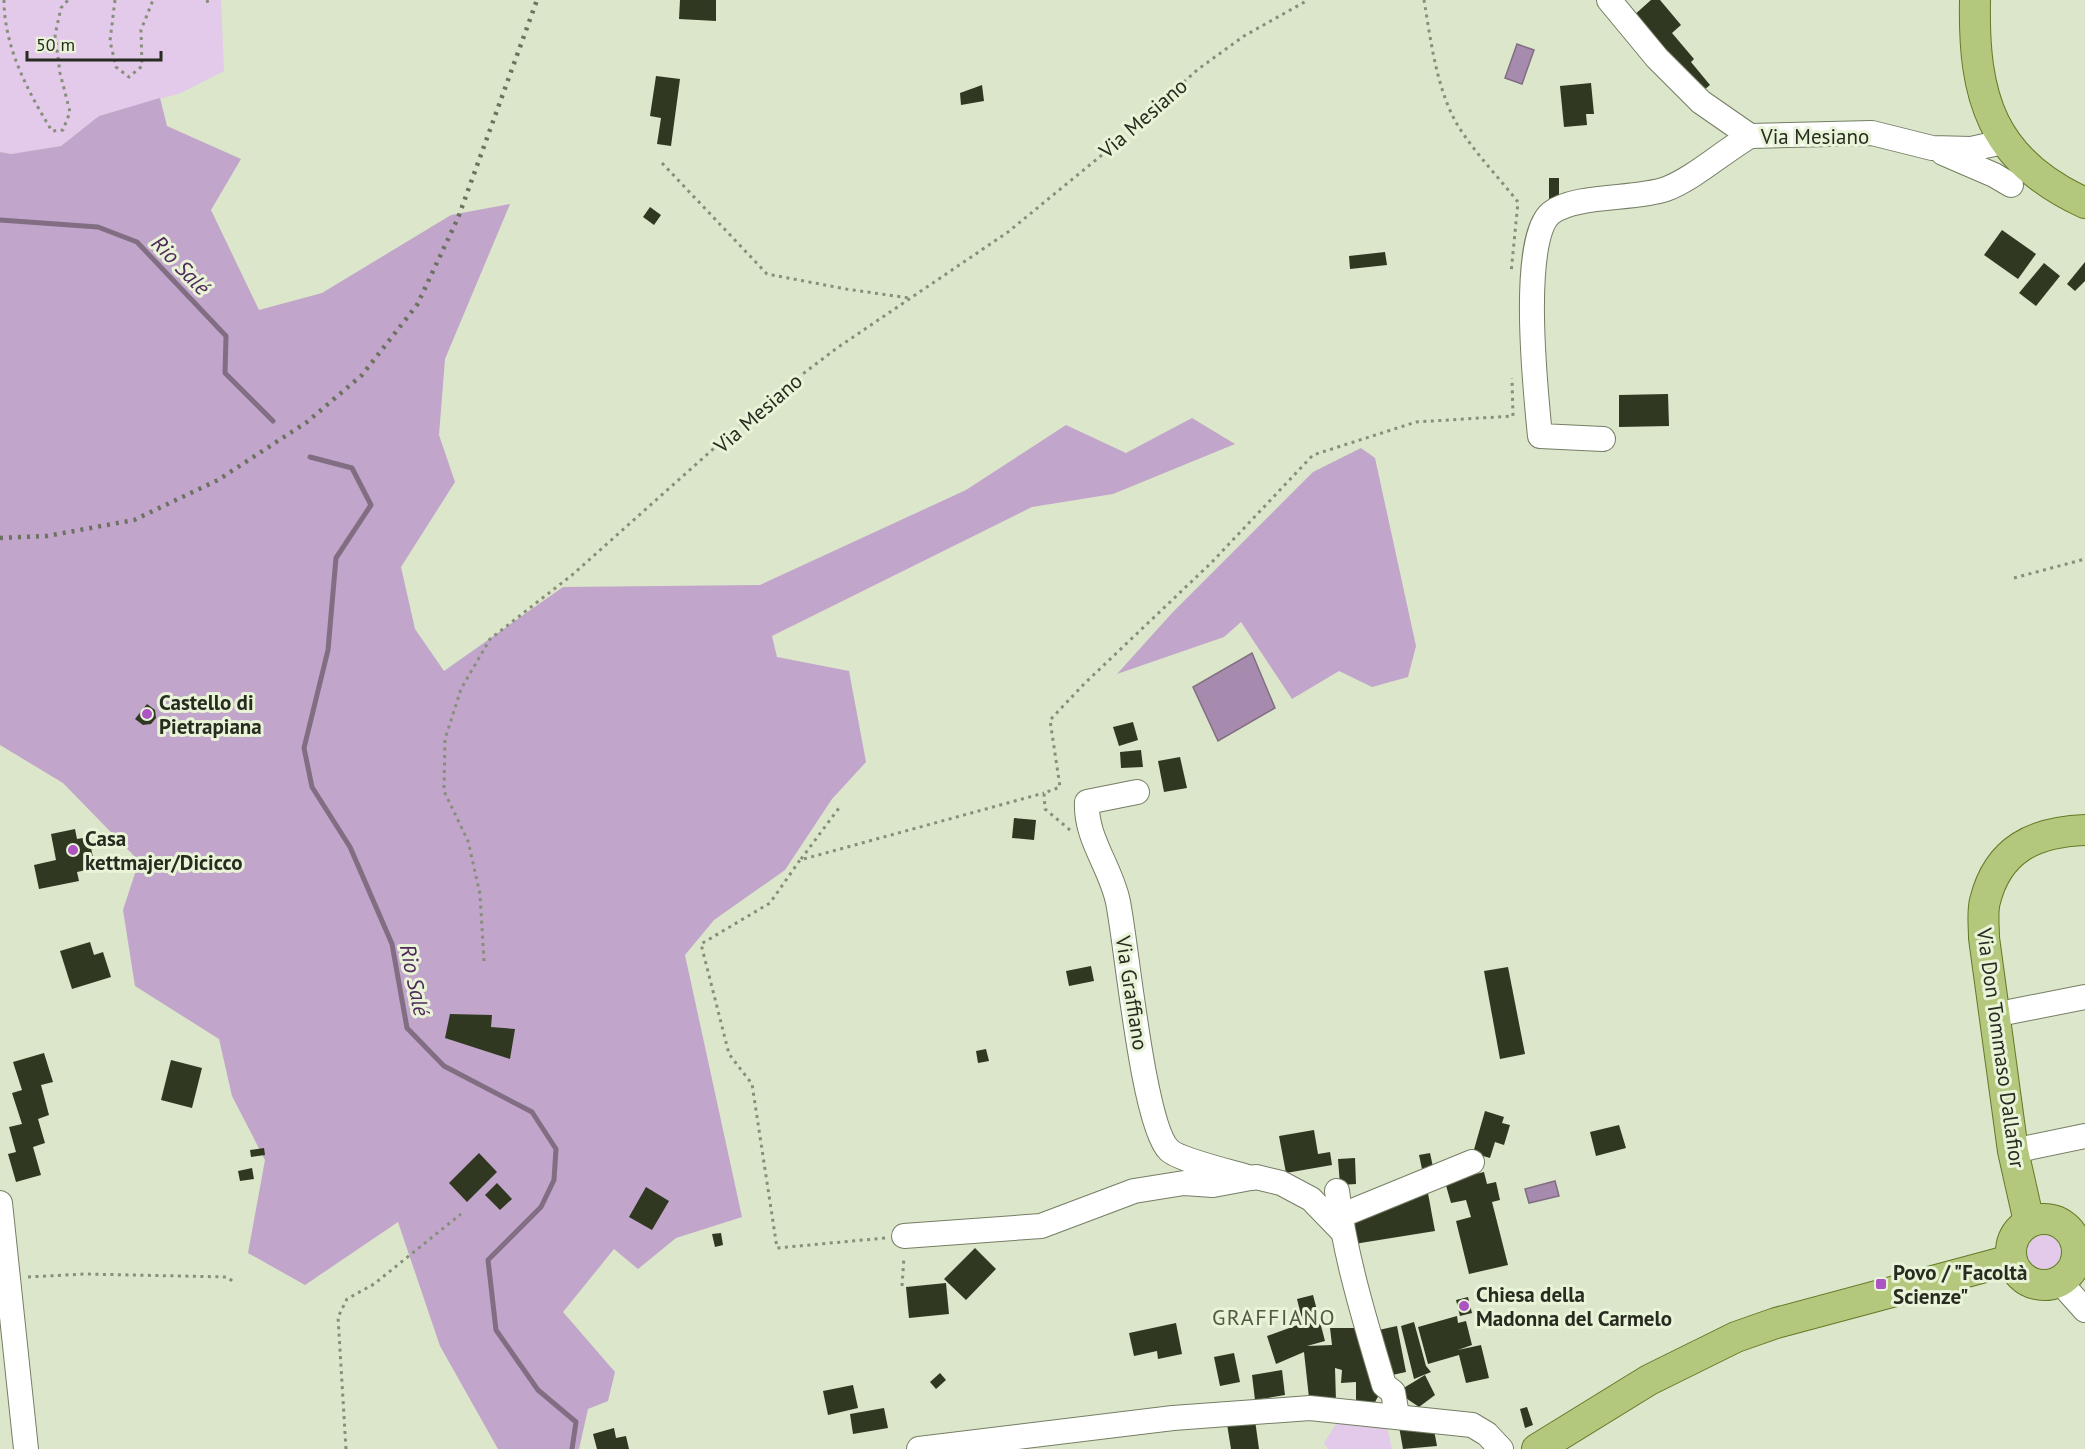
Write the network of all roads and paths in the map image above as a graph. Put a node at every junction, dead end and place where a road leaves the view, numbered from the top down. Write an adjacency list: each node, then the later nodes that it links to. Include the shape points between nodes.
1 (4, 0): 2 (path, via 21,77 52,131 63,130 70,112 55,35)
2 (68, 0)
3 (115, 0): 4 (path, via 110,41 116,68 129,77 142,66 141,30)
4 (153, 0)
5 (1308, 0): 16 (path, Via Mesiano, via 1244,36 1197,70 1008,232)
6 (1425, 0): 15 (path, via 1430,37 1449,108 1460,129 1518,202)
7 (1610, 0): 9 (street, Via Mesiano, via 1657,58 1701,102)
8 (1975, 0): 10 (main road, via 1974,37 1981,92)
9 (1750, 136): 11 (street, Via Mesiano, via 1872,133); 18 (street, via 1665,189 1568,203 1544,222 1533,255 1533,359 1540,436)
10 (2003, 142): 11 (street, Via Mesiano, via 1971,149); 14 (main road, via 2039,175)
11 (1932, 148): 13 (street)
12 (662, 163): 16 (path, via 767,274)
13 (2011, 185)
14 (2085, 203)
15 (1511, 278)
16 (911, 298): 27 (path, Via Mesiano, via 767,401 573,575 490,639 461,689 445,739 444,791 468,841 480,894)
17 (1512, 370): 22 (path, via 1513,416 1416,422 1313,454 1212,562 1050,720 1060,787)
18 (1602, 439)
19 (2085, 559): 20 (path)
20 (2014, 578)
21 (1137, 792): 33 (street, Via Graffiano, via 1086,802 1086,818 1117,899 1158,1133 1170,1151)
22 (1044, 793): 24 (path, via 1045,809); 26 (path)
23 (839, 808): 26 (path)
24 (1055, 816)
25 (2085, 830): 29 (main road, Via Don Tommaso Dallafior, via 2037,837 2003,859 1994,877 1984,902 1984,938)
26 (800, 860): 39 (path, via 770,903 701,944 729,1054 752,1084 777,1248)
27 (484, 961)
28 (2085, 997): 29 (street)
29 (1994, 1015): 31 (main road, Via Don Tommaso Dallafior)
30 (2085, 1136): 31 (street)
31 (2013, 1151): 37 (main road, Via Don Tommaso Dallafior)
32 (1472, 1162): 38 (street)
33 (1251, 1178): 38 (street, Via Graffiano, via 1281,1183 1311,1199); 39 (street, Via Graffiano, via 1134,1191 1041,1226)
34 (1337, 1191): 38 (street)
35 (0, 1203): 42 (street)
36 (461, 1214): 49 (path, via 374,1284 347,1299 338,1317)
37 (2029, 1222): 40 (main road, via 2059,1222); 41 (main road, via 2014,1237)
38 (1341, 1223): 47 (street, Via Graffiano, via 1368,1331 1384,1385 1393,1392)
39 (904, 1236): 45 (path)
40 (2081, 1245): 43 (main road, via 2073,1268)
41 (2011, 1260): 43 (main road, via 2027,1282 2047,1286); 52 (main road, via 1736,1337 1649,1380)
42 (9, 1280): 44 (path, via 85,1274 226,1277); 48 (street)
43 (2060, 1282): 46 (street)
44 (235, 1283)
45 (902, 1286)
46 (2085, 1310)
47 (1397, 1415): 50 (street, via 1328,1408 1276,1410 1173,1418); 51 (street, via 1472,1425)
48 (26, 1449)
49 (346, 1449)
50 (919, 1449)
51 (1501, 1449)
52 (1538, 1449)

